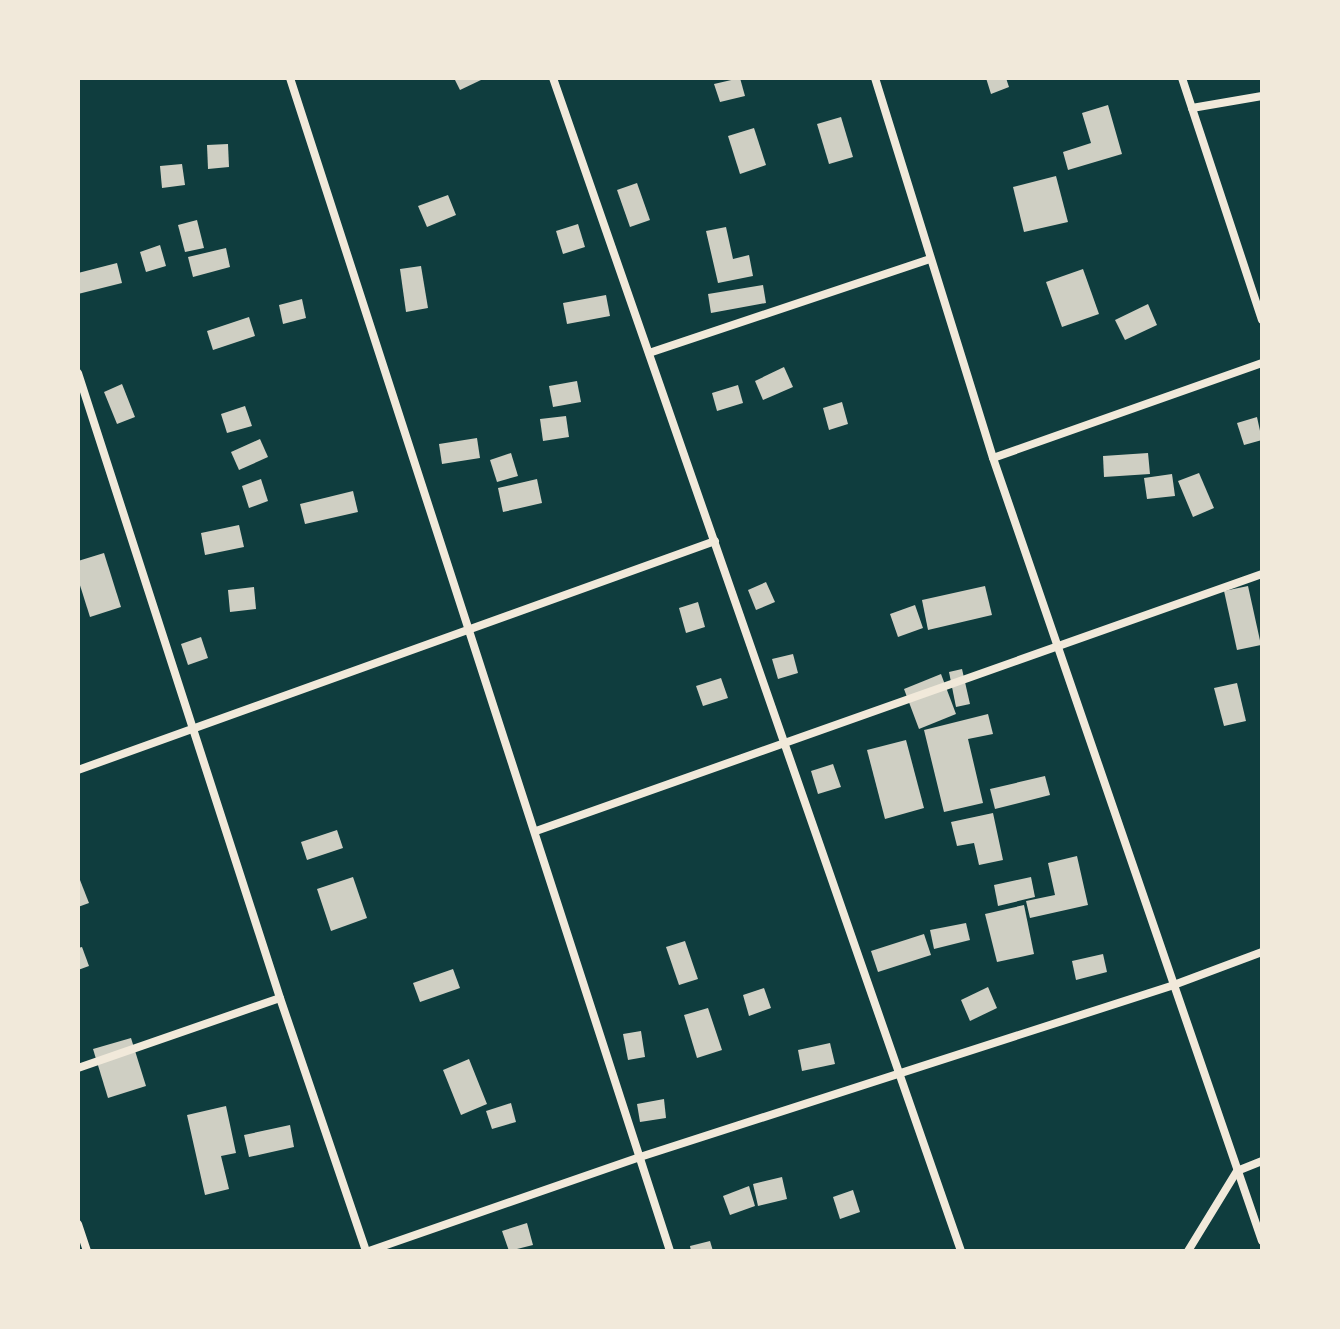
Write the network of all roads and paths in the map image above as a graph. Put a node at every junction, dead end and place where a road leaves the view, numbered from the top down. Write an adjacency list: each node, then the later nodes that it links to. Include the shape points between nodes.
1 (290, 78): 15 (street)
2 (553, 78): 9 (street)
3 (875, 78): 7 (street)
4 (1182, 78): 6 (street)
5 (1262, 96): 6 (street)
6 (1192, 108): 8 (street)
7 (930, 259): 9 (street); 12 (street)
8 (1262, 320)
9 (649, 353): 13 (street)
10 (1262, 363): 12 (street)
11 (78, 373): 17 (street)
12 (993, 458): 16 (street)
13 (715, 541): 15 (street); 18 (street)
14 (1262, 574): 16 (street)
15 (470, 629): 17 (street); 20 (street)
16 (1057, 648): 18 (street); 22 (street)
17 (191, 727): 19 (street); 23 (street)
18 (786, 743): 20 (street); 25 (street)
19 (78, 770)
20 (536, 831): 26 (street)
21 (1262, 952): 22 (street)
22 (1171, 986): 25 (street); 28 (street)
23 (280, 998): 24 (street); 32 (street)
24 (78, 1068)
25 (902, 1073): 26 (street); 34 (street)
26 (640, 1157): 32 (street); 33 (street)
27 (1262, 1161): 28 (street)
28 (1237, 1171): 30 (street); 35 (street)
29 (78, 1224): 31 (street)
30 (1262, 1241)
31 (87, 1251)
32 (368, 1251)
33 (670, 1251)
34 (961, 1251)
35 (1188, 1251)

